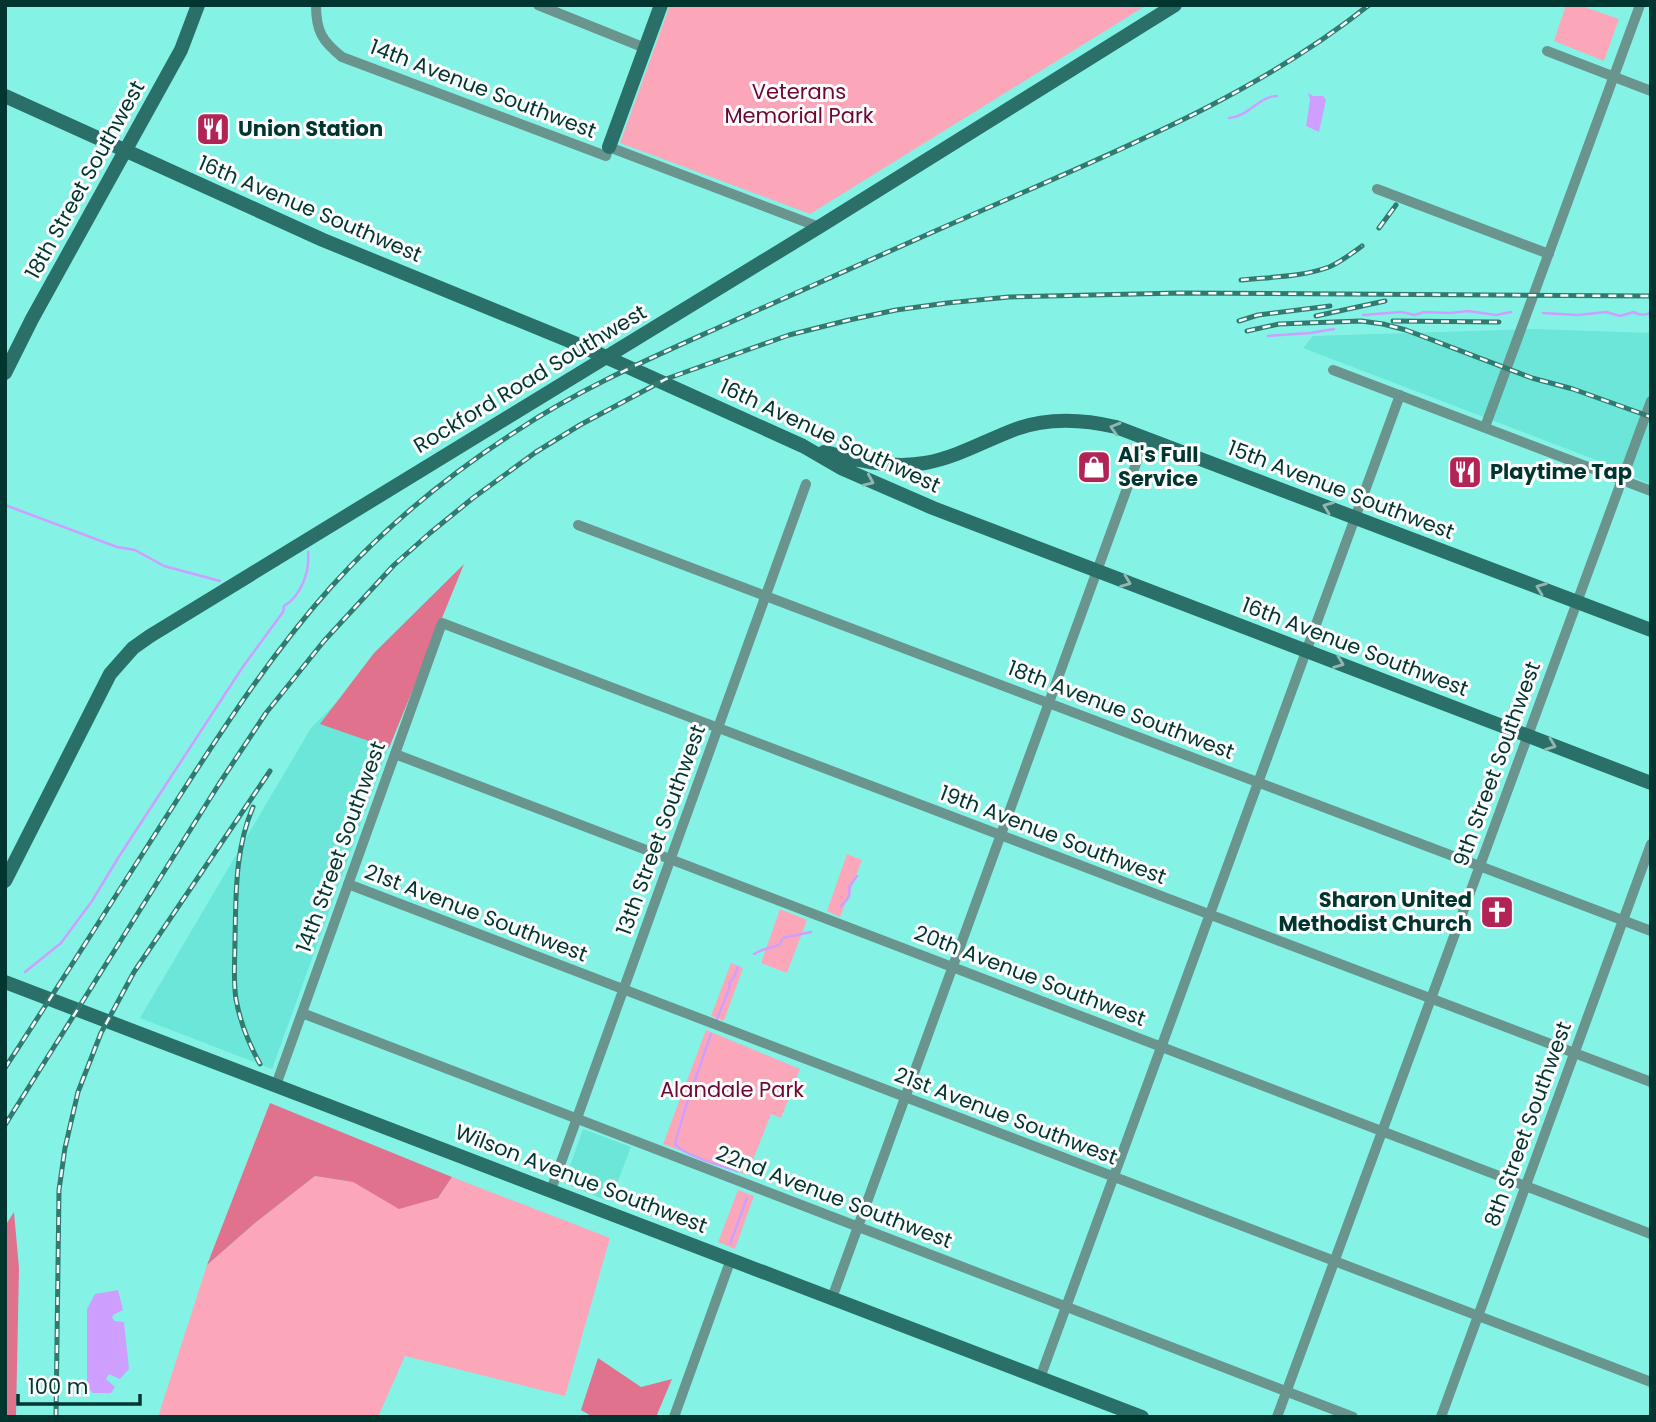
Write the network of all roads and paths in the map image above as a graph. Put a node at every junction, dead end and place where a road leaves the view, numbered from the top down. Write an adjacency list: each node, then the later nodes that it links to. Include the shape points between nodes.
1 (198, 5): 13 (main road, 18th Street Southwest, via 181,51)
2 (316, 5): 12 (street, 14th Avenue Southwest, via 321,36 342,57 606,156)
3 (661, 5): 7 (main road)
4 (1175, 5): 15 (main road, Rockford Road Southwest)
5 (1640, 5): 9 (street)
6 (540, 6): 7 (street)
7 (645, 48): 12 (main road)
8 (1547, 51): 9 (street)
9 (1614, 77): 10 (street); 16 (street)
10 (1651, 91)
11 (5, 96): 13 (main road, 16th Avenue Southwest)
12 (609, 148): 15 (street, 14th Avenue Southwest)
13 (126, 151): 18 (main road, 18th Street Southwest); 23 (main road, 16th Avenue Southwest)
14 (1377, 189): 16 (street)
15 (819, 227): 45 (main road, Rockford Road Southwest, via 133,648 110,674)
16 (1549, 254): 21 (street)
17 (1333, 370): 19 (street)
18 (5, 373)
19 (1400, 395): 21 (street); 27 (street)
20 (1651, 401): 24 (street, 9th Street Southwest)
21 (1485, 427): 24 (street)
22 (1145, 439): 23 (main road, 15th Avenue Southwest, one-way to 23, via 1116,427 1068,419 1018,428 953,457 922,464 888,465); 27 (main road, 15th Avenue Southwest, one-way to 22); 29 (street)
23 (806, 447): 29 (main road, 16th Avenue Southwest, one-way to 29, via 889,489)
24 (1622, 479): 26 (street); 31 (street, 9th Street Southwest)
25 (806, 484): 30 (street, 13th Street Southwest)
26 (1651, 491)
27 (1356, 518): 31 (main road, 15th Avenue Southwest, one-way to 27); 34 (street)
28 (578, 524): 30 (street, 18th Avenue Southwest)
29 (1097, 571): 34 (main road, 16th Avenue Southwest, one-way to 34); 35 (street)
30 (766, 596): 35 (street, 18th Avenue Southwest); 36 (street, 13th Street Southwest)
31 (1577, 602): 33 (main road, 15th Avenue Southwest); 37 (street, 9th Street Southwest)
32 (442, 623): 36 (street, 19th Avenue Southwest); 38 (street, 14th Street Southwest)
33 (1651, 630)
34 (1307, 651): 37 (main road, 16th Avenue Southwest, one-way to 37); 39 (street)
35 (1049, 703): 39 (street, 18th Avenue Southwest); 41 (street)
36 (718, 728): 41 (street, 19th Avenue Southwest); 43 (street, 13th Street Southwest)
37 (1528, 736): 40 (main road, 16th Avenue Southwest, one-way to 40); 44 (street, 9th Street Southwest)
38 (395, 754): 43 (street, 20th Avenue Southwest); 46 (street, 14th Street Southwest)
39 (1259, 782): 44 (street, 18th Avenue Southwest); 47 (street)
40 (1651, 783)
41 (1001, 835): 47 (street, 19th Avenue Southwest); 50 (street)
42 (1651, 844): 48 (street, 8th Street Southwest)
43 (671, 859): 50 (street, 20th Avenue Southwest); 52 (street, 13th Street Southwest)
44 (1480, 866): 48 (street, 18th Avenue Southwest); 53 (street, 9th Street Southwest)
45 (5, 881)
46 (348, 884): 52 (street, 21st Avenue Southwest); 54 (street, 14th Street Southwest)
47 (1210, 915): 53 (street, 19th Avenue Southwest); 55 (street)
48 (1623, 920): 49 (street, 18th Avenue Southwest); 56 (street, 8th Street Southwest)
49 (1651, 931)
50 (953, 967): 55 (street, 20th Avenue Southwest); 59 (street)
51 (5, 982): 58 (main road, Wilson Avenue Southwest)
52 (624, 990): 59 (street, 21st Avenue Southwest); 60 (street, 13th Street Southwest)
53 (1431, 999): 56 (street, 19th Avenue Southwest); 61 (street, 9th Street Southwest)
54 (302, 1013): 58 (street, 14th Street Southwest); 60 (street, 22nd Avenue Southwest)
55 (1162, 1046): 61 (street, 20th Avenue Southwest); 62 (street)
56 (1574, 1053): 57 (street, 19th Avenue Southwest); 63 (street, 8th Street Southwest)
57 (1651, 1082)
58 (276, 1085): 64 (main road, Wilson Avenue Southwest)
59 (905, 1097): 62 (street, 21st Avenue Southwest); 65 (street)
60 (577, 1118): 64 (street, 13th Street Southwest); 65 (street, 22nd Avenue Southwest)
61 (1382, 1131): 63 (street, 20th Avenue Southwest); 68 (street, 9th Street Southwest)
62 (1114, 1177): 68 (street, 21st Avenue Southwest); 70 (street)
63 (1525, 1186): 66 (street, 20th Avenue Southwest); 71 (street, 8th Street Southwest)
64 (551, 1190): 67 (main road, Wilson Avenue Southwest)
65 (858, 1227): 69 (street); 70 (street, 22nd Avenue Southwest)
66 (1651, 1234)
67 (731, 1259): 69 (main road, Wilson Avenue Southwest); 75 (street)
68 (1334, 1262): 71 (street, 21st Avenue Southwest); 74 (street, 9th Street Southwest)
69 (832, 1298): 72 (main road, Wilson Avenue Southwest)
70 (1066, 1307): 72 (street); 74 (street, 22nd Avenue Southwest)
71 (1478, 1317): 73 (street, 21st Avenue Southwest); 79 (street, 8th Street Southwest)
72 (1040, 1378): 76 (main road, Wilson Avenue Southwest)
73 (1651, 1382)
74 (1286, 1391): 77 (street, 9th Street Southwest); 78 (street, 22nd Avenue Southwest)
75 (674, 1417)
76 (1142, 1417)
77 (1277, 1417)
78 (1353, 1417)
79 (1441, 1417)

